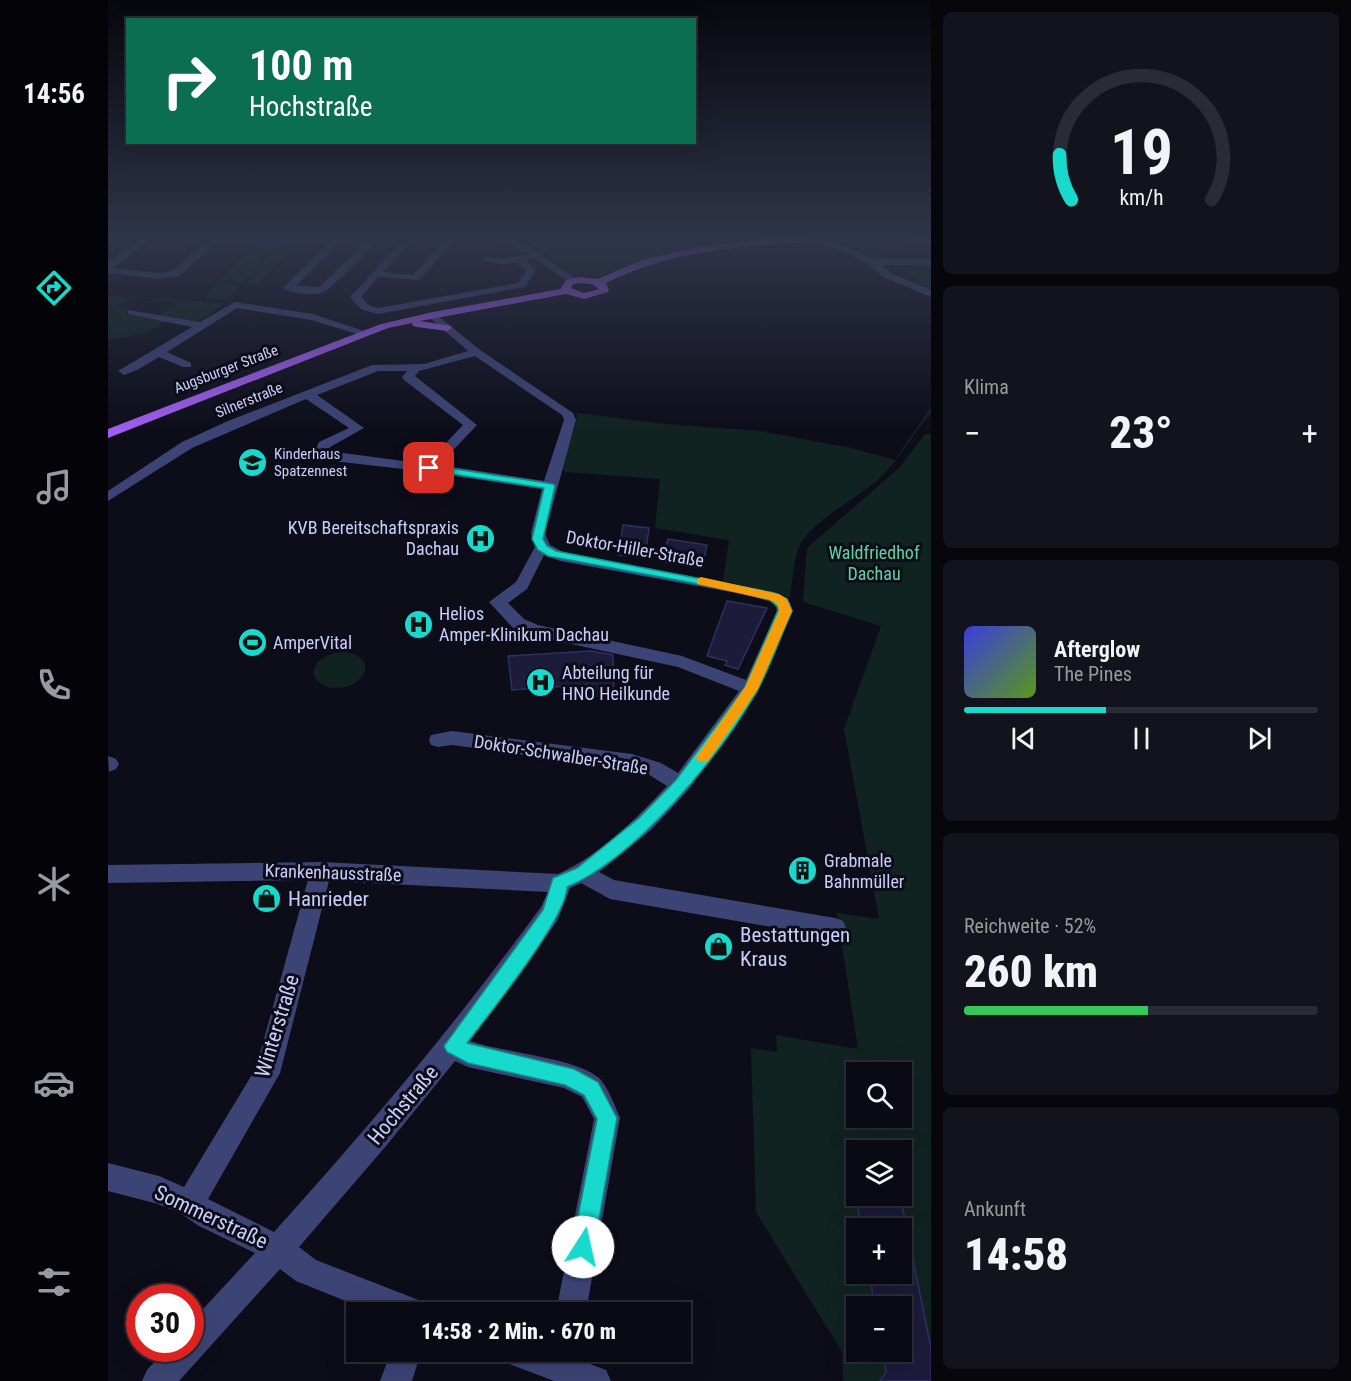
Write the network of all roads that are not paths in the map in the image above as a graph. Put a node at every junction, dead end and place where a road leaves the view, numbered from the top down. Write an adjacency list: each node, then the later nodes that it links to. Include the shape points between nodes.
1 (361, 303): 2 (street, via 378,311)
2 (411, 303)
3 (498, 303): 5 (main road, Augsburger Straße)
4 (132, 312): 6 (street)
5 (433, 315): 7 (main road, Augsburger Straße); 8 (street, Doktor-Hiller-Straße)
6 (201, 325): 9 (street, via 228,307 243,305 313,317); 10 (street)
7 (385, 326): 8 (main road, via 418,323); 9 (main road, Augsburger Straße)
8 (447, 328): 11 (street, Doktor-Hiller-Straße)
9 (364, 333): 16 (main road, Augsburger Straße)
10 (158, 352): 12 (street); 14 (street)
11 (476, 352): 13 (street, Silnerstraße); 18 (street, Doktor-Hiller-Straße, via 567,413 570,420)
12 (187, 365)
13 (415, 369): 15 (street, Silnerstraße, via 376,366); 17 (street, via 408,377 471,425)
14 (124, 371)
15 (307, 394): 17 (street, via 358,428 324,445 321,453); 19 (street, Silnerstraße, via 187,445)
16 (108, 434)
17 (429, 468): 18 (street)
18 (549, 486): 20 (street, Doktor-Hiller-Straße, via 538,533)
19 (108, 496)
20 (542, 548): 21 (street, Doktor-Hiller-Straße, via 560,556 736,588 782,602 785,611); 21 (street, via 535,555 525,582 497,602 518,623 534,630 682,662)
21 (751, 689): 23 (street)
22 (438, 740): 23 (street, Doktor-Schwalber-Straße, via 452,738 632,762 654,768)
23 (681, 784): 26 (street, via 645,823)
24 (321, 870): 25 (street, Krankenhausstraße); 27 (street, Krankenhausstraße); 31 (street, Winterstraße, via 267,1073)
25 (108, 873)
26 (582, 873): 27 (street); 28 (street, via 610,889)
27 (559, 883): 29 (street, Hochstraße, via 549,914)
28 (835, 928)
29 (453, 1046): 32 (street, Hochstraße); 34 (street, via 468,1054 567,1076 591,1088 607,1118)
30 (108, 1177): 31 (street, Sommerstraße, via 159,1190)
31 (190, 1203): 32 (street, Sommerstraße)
32 (278, 1249): 33 (street, Sommerstraße, via 306,1271); 35 (street, Hochstraße)
33 (385, 1302)
34 (573, 1302)
35 (204, 1330)
36 (175, 1362): 39 (street, Hochstraße)
37 (403, 1362): 40 (street)
38 (566, 1362): 41 (street)
39 (158, 1381)
40 (396, 1381)
41 (595, 1381)

